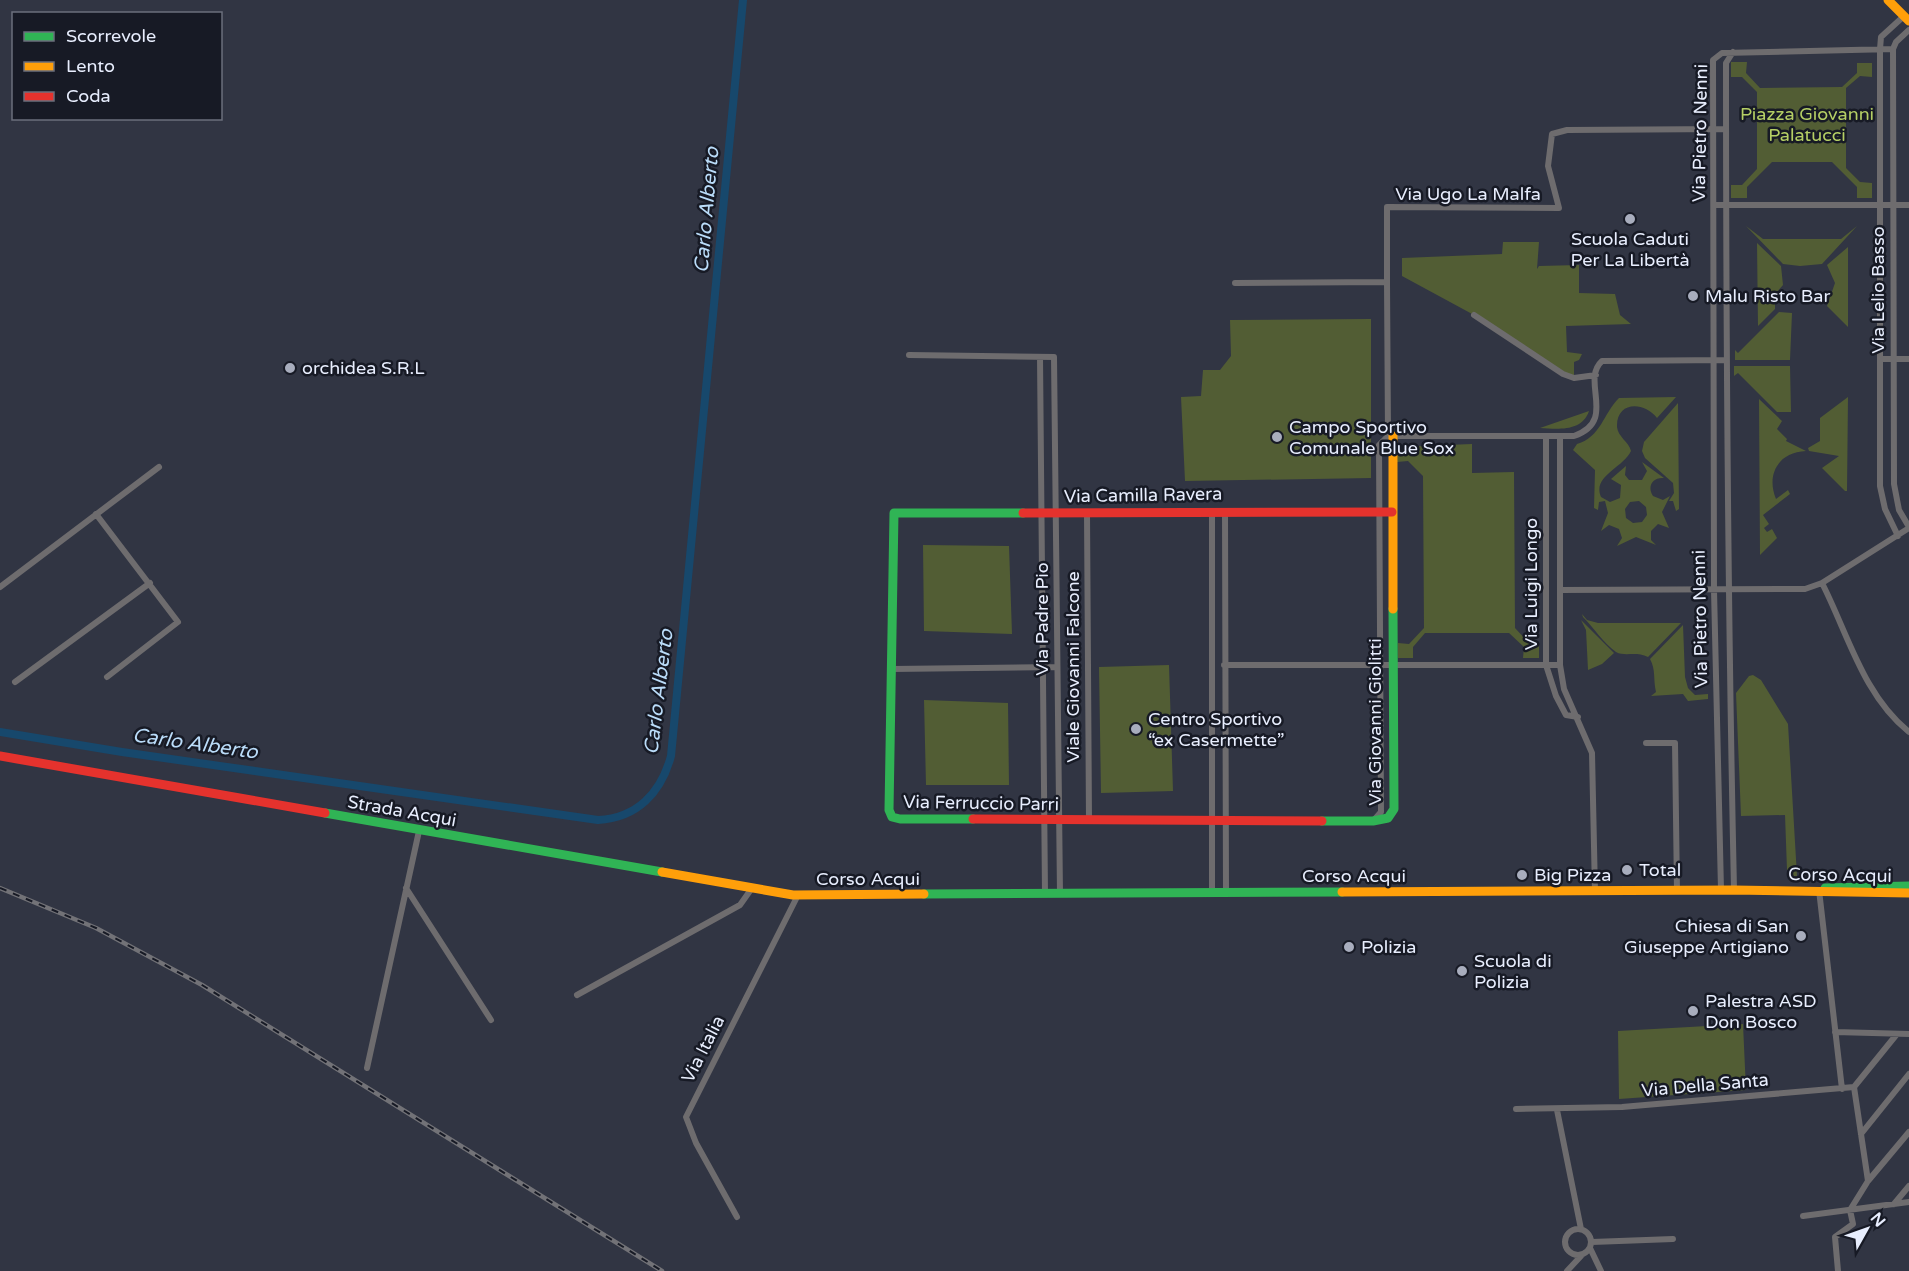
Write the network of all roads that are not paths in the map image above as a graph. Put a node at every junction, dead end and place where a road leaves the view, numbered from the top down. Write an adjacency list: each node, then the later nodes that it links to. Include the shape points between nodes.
1 (1888, 0): 2 (street)
2 (1907, 19): 4 (street, via 1882,34)
3 (1909, 30): 5 (street)
4 (1880, 49): 5 (street); 6 (street); 11 (street)
5 (1893, 49): 12 (street, Via Lelio Basso)
6 (1733, 52): 7 (street, Via Pietro Nenni, via 1722,53 1713,60); 8 (street, Via Pietro Nenni, via 1726,63)
7 (1714, 128): 8 (street, Via Ugo La Malfa); 9 (street, Via Pietro Nenni); 14 (street, Via Ugo La Malfa, via 1567,130 1552,134 1548,166 1559,208 1388,207)
8 (1726, 129): 10 (street, Via Pietro Nenni)
9 (1714, 205): 10 (street); 23 (street, Via Pietro Nenni)
10 (1726, 205): 11 (street); 22 (street, Via Pietro Nenni)
11 (1880, 205): 12 (street); 19 (street)
12 (1893, 205): 13 (street); 20 (street, Via Lelio Basso)
13 (1909, 205)
14 (1388, 282): 15 (street); 25 (street, Via Giovanni Giolitti)
15 (1235, 283)
16 (1474, 315): 24 (street, via 1563,374 1574,378)
17 (909, 355): 18 (street)
18 (1040, 357): 34 (street, Via Padre Pio); 35 (street, Via Padre Pio, via 1053,357)
19 (1880, 358): 20 (street); 39 (street, via 1881,492)
20 (1894, 359): 21 (street); 38 (street, Via Lelio Basso, via 1894,495)
21 (1909, 359)
22 (1726, 360): 23 (street); 45 (street, Via Pietro Nenni)
23 (1714, 361): 24 (street, via 1606,359 1598,364); 44 (street, Via Pietro Nenni)
24 (1596, 375): 27 (street, via 1594,421 1580,434)
25 (1388, 436): 26 (street); 31 (street, Via Giovanni Giolitti, via 1379,445); 32 (street, Via Giovanni Giolitti)
26 (1546, 437): 27 (street); 49 (street, Via Luigi Longo)
27 (1560, 437): 43 (street, Via Luigi Longo)
28 (159, 467): 37 (street)
29 (1212, 511): 30 (street, Via Camilla Ravera); 36 (street, Via Camilla Ravera); 62 (street)
30 (1225, 511): 31 (street, Via Camilla Ravera); 46 (street)
31 (1378, 512): 32 (street, Via Camilla Ravera); 47 (street, Via Giovanni Giolitti)
32 (1392, 512): 48 (street, Via Giovanni Giolitti)
33 (894, 513): 34 (street, Via Camilla Ravera); 53 (street, Via Ferruccio Parri)
34 (1042, 513): 35 (street, Via Camilla Ravera); 51 (street, Via Padre Pio)
35 (1057, 513): 36 (street, Via Camilla Ravera); 52 (street, Via Padre Pio)
36 (1087, 513): 66 (street, Viale Giovanni Falcone)
37 (96, 514): 40 (street); 42 (street)
38 (1909, 528): 39 (street)
39 (1898, 536): 41 (street)
40 (150, 583): 54 (street, via 178,622); 55 (street)
41 (1822, 583): 45 (street, via 1798,590); 58 (street, via 1869,684 1883,708)
42 (0, 587)
43 (1560, 590): 44 (street); 50 (street, Via Luigi Longo)
44 (1714, 590): 45 (street); 72 (street, Via Pietro Nenni)
45 (1728, 590): 73 (street, Via Pietro Nenni)
46 (1224, 665): 47 (street); 63 (street)
47 (1379, 665): 48 (street); 67 (street, Via Giovanni Giolitti, via 1381,812)
48 (1393, 665): 49 (street); 67 (street, Via Giovanni Giolitti, via 1394,811 1386,819)
49 (1546, 665): 50 (street); 56 (street, Via Luigi Longo, via 1561,708 1566,715)
50 (1560, 665): 56 (street, Via Luigi Longo, via 1564,689)
51 (1044, 667): 52 (street); 53 (street); 64 (street, Via Padre Pio)
52 (1057, 667): 65 (street, Via Padre Pio)
53 (892, 669): 64 (street, Via Ferruccio Parri, via 892,817)
54 (107, 677)
55 (15, 682)
56 (1578, 717): 76 (street, Via Luigi Longo, via 1593,758)
57 (1909, 721): 58 (street)
58 (1900, 725): 59 (street)
59 (1909, 732)
60 (1646, 742): 75 (street, via 1675,743)
61 (0, 756): 68 (street, Strada Acqui)
62 (1211, 819): 63 (street, Via Ferruccio Parri); 66 (street, Via Ferruccio Parri); 77 (street)
63 (1225, 819): 67 (street, Via Ferruccio Parri); 78 (street)
64 (1045, 821): 65 (street, Via Ferruccio Parri); 80 (street, Via Padre Pio)
65 (1058, 821): 66 (street, Via Ferruccio Parri); 81 (street, Via Padre Pio)
66 (1089, 821)
67 (1373, 821)
68 (419, 831): 70 (street); 71 (street, Strada Acqui)
69 (1909, 886): 74 (street, via 1835,886)
70 (406, 888): 84 (street); 88 (street)
71 (752, 888): 82 (street, Strada Acqui); 83 (street, via 736,907)
72 (1721, 890): 73 (street, Corso Acqui); 75 (street, Corso Acqui)
73 (1734, 890): 74 (street, Corso Acqui)
74 (1819, 890): 79 (street, Corso Acqui); 85 (street)
75 (1677, 891): 76 (street, Corso Acqui)
76 (1595, 892): 78 (street, Corso Acqui)
77 (1212, 893): 78 (street, Corso Acqui); 81 (street, Corso Acqui)
78 (1226, 893)
79 (1909, 893)
80 (1045, 894): 81 (street, Corso Acqui); 82 (street, Corso Acqui)
81 (1060, 894)
82 (798, 895): 102 (street, Via Italia, via 686,1117)
83 (577, 995)
84 (491, 1020)
85 (1835, 1032): 86 (street); 91 (street)
86 (1898, 1034): 87 (street); 90 (street)
87 (1909, 1034)
88 (367, 1068)
89 (1909, 1074): 95 (street)
90 (1854, 1087): 91 (street, Via Della Santa); 95 (street)
91 (1842, 1089): 93 (street, Via Della Santa)
92 (1516, 1109): 93 (street, Via Della Santa)
93 (1557, 1110): 103 (street)
94 (1909, 1132): 96 (street)
95 (1861, 1134): 96 (street)
96 (1868, 1181): 100 (street)
97 (1909, 1186): 99 (street)
98 (1909, 1202): 99 (street)
99 (1894, 1204): 100 (street)
100 (1850, 1210): 101 (street); 109 (street, via 1853,1224 1835,1237)
101 (1803, 1216)
102 (737, 1217)
103 (1581, 1229): 105 (street, via 1588,1234); 106 (street, via 1572,1230 1565,1240 1569,1252)
104 (1673, 1239): 105 (street)
105 (1591, 1245): 106 (street); 108 (street)
106 (1582, 1255): 107 (street)
107 (1567, 1271)
108 (1601, 1271)
109 (1839, 1271)

